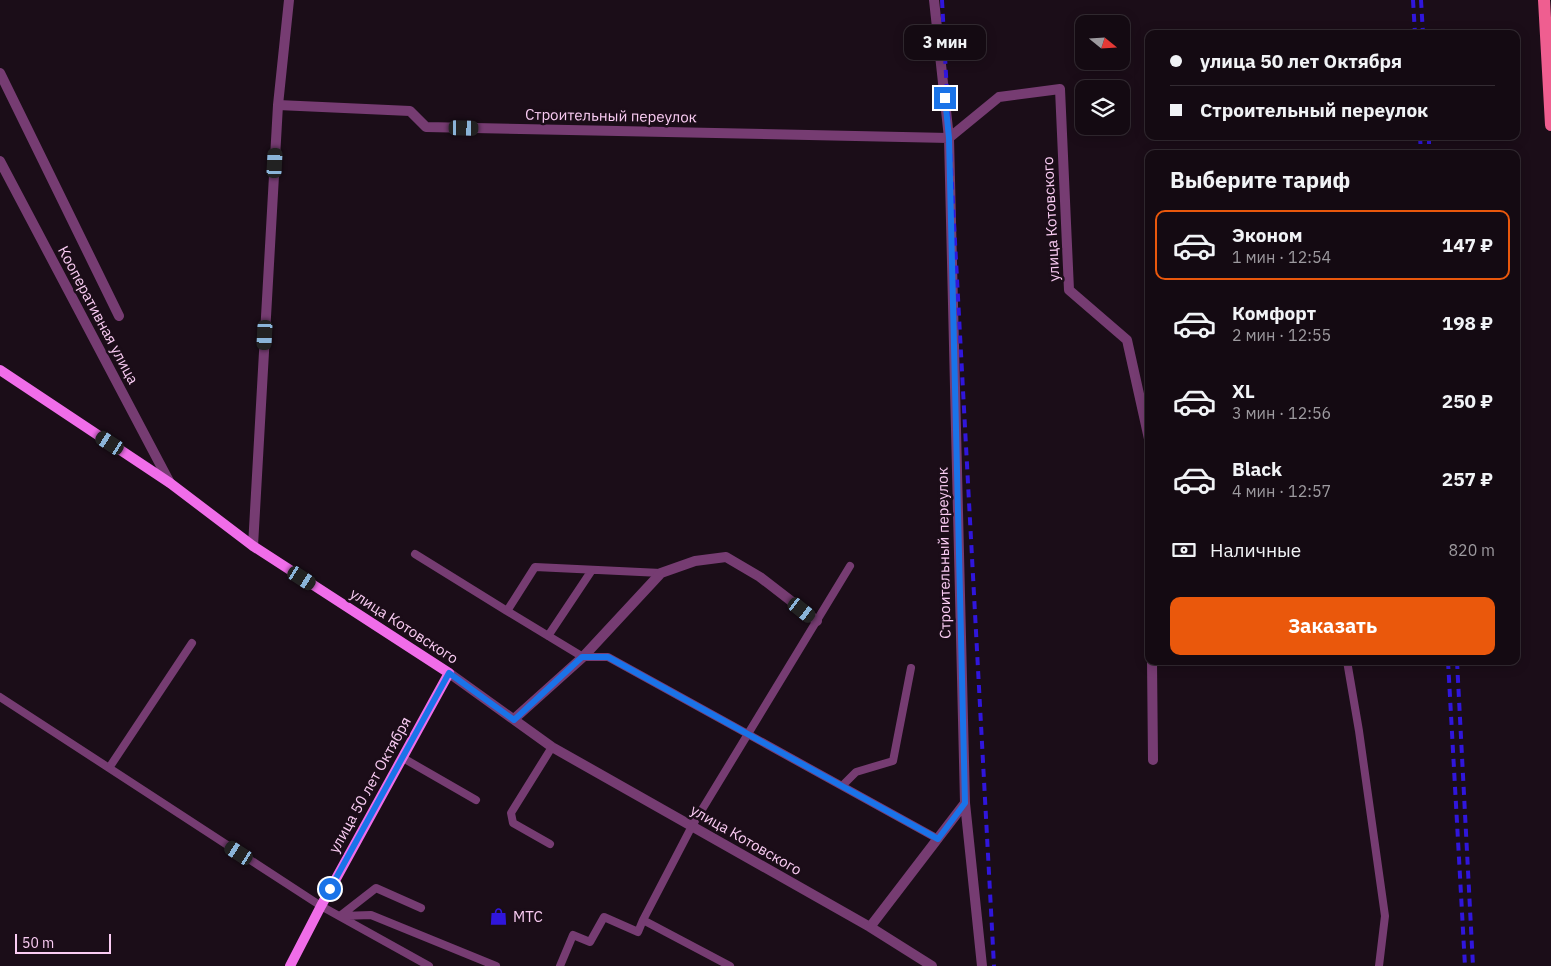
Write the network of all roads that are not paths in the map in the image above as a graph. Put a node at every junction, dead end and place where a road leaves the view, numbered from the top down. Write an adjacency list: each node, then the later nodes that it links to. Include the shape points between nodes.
1 (289, 0): 5 (street)
2 (934, 0): 7 (street, Строительный переулок)
3 (1544, 0): 6 (main road)
4 (0, 73): 9 (street)
5 (278, 105): 7 (street, Строительный переулок, via 410,111 426,127); 13 (street)
6 (1551, 125)
7 (949, 138): 11 (street, улица Котовского, via 999,96 1060,89 1069,290 1127,340); 36 (street, Строительный переулок)
8 (0, 162): 12 (street, Кооперативная улица)
9 (119, 316)
10 (0, 370): 12 (main road, улица Котовского)
11 (1145, 421)
12 (170, 483): 13 (main road, улица Котовского)
13 (253, 546): 26 (main road, улица Котовского)
14 (415, 554): 18 (lane)
15 (850, 566): 19 (lane)
16 (592, 570): 17 (lane); 18 (lane, via 535,567); 20 (lane)
17 (660, 573): 19 (street, via 695,561 726,558 760,577); 22 (street)
18 (507, 611): 20 (lane)
19 (817, 621): 29 (lane)
20 (548, 636): 22 (lane)
21 (192, 644): 33 (lane)
22 (582, 657): 28 (street); 29 (lane, via 608,657)
23 (1152, 665): 32 (street)
24 (1348, 665): 52 (lane, via 1385,916)
25 (911, 668): 34 (lane, via 893,761 856,772)
26 (449, 673): 28 (street, улица Котовского); 31 (main road, улица 50 лет Октября)
27 (0, 697): 33 (lane)
28 (514, 720): 30 (street, улица Котовского)
29 (748, 734): 34 (lane); 37 (lane)
30 (552, 747): 37 (street, улица Котовского); 39 (lane, via 511,813 513,823)
31 (403, 758): 35 (lane); 40 (main road, улица 50 лет Октября)
32 (1153, 760)
33 (109, 768): 40 (lane)
34 (842, 786): 38 (lane)
35 (476, 800)
36 (965, 803): 38 (street); 51 (street, Строительный переулок)
37 (692, 826): 43 (lane); 44 (street, улица Котовского)
38 (938, 839): 44 (street)
39 (550, 844)
40 (321, 906): 42 (lane); 46 (main road, улица 50 лет Октября)
41 (421, 908): 42 (lane, via 376,888)
42 (340, 916): 47 (lane); 48 (lane, via 370,915)
43 (643, 920): 49 (lane, via 638,932 604,917 590,942 573,936); 50 (lane)
44 (870, 927): 45 (street, улица Котовского)
45 (926, 964)
46 (290, 966)
47 (429, 966)
48 (496, 966)
49 (560, 966)
50 (730, 966)
51 (982, 966)
52 (1379, 966)

